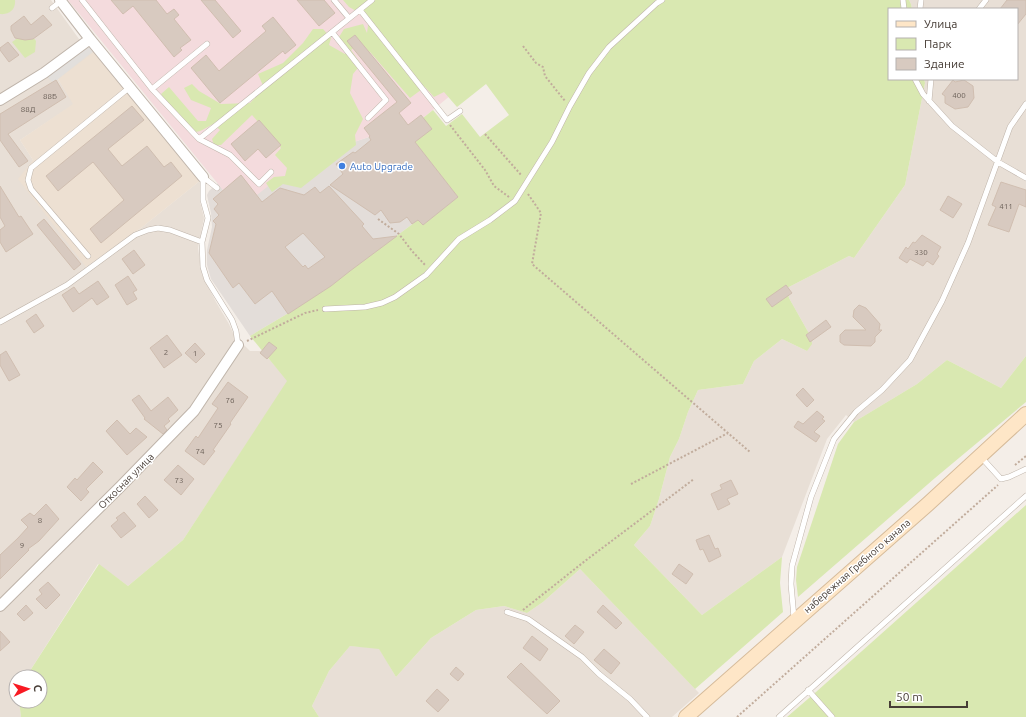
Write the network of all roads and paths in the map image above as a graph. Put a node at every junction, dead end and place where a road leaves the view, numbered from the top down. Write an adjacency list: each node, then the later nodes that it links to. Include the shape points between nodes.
1 (82, 0): 18 (lane)
2 (334, 0): 10 (lane)
3 (372, 0): 9 (lane)
4 (662, 0): 22 (lane, via 609,47 589,73)
5 (986, 0): 8 (lane)
6 (61, 1): 7 (lane); 12 (street)
7 (52, 8)
8 (980, 8)
9 (360, 10): 10 (lane); 25 (lane)
10 (349, 18): 11 (lane)
11 (332, 32): 24 (lane, via 386,100); 27 (lane)
12 (90, 39): 17 (street); 19 (street, via 44,73)
13 (208, 44): 18 (lane)
14 (523, 46): 22 (path, via 542,67 545,76)
15 (916, 80): 20 (lane)
16 (931, 80): 20 (lane)
17 (130, 87): 30 (street); 38 (lane, via 31,168 28,180 31,189)
18 (152, 89): 27 (lane)
19 (0, 100)
20 (929, 101): 28 (lane, via 952,126)
21 (1026, 104): 28 (lane, via 1010,127)
22 (570, 106): 32 (lane, via 552,142)
23 (460, 111): 25 (lane)
24 (368, 118)
25 (446, 120): 35 (path, via 485,170 494,186)
26 (485, 134): 32 (path)
27 (199, 139): 29 (lane, via 230,156 259,184)
28 (998, 162): 31 (lane); 56 (lane, via 960,262 910,360 882,390 856,412 834,439 811,497 792,566)
29 (271, 172)
30 (203, 177): 33 (lane); 37 (lane, via 203,200 208,218)
31 (1026, 178)
32 (527, 182): 34 (lane)
33 (217, 188)
34 (524, 188): 35 (lane); 44 (path, via 541,213 532,264)
35 (515, 201): 39 (lane, via 459,239)
36 (378, 219): 39 (path, via 399,234)
37 (202, 242): 41 (lane, via 158,228 135,235 67,285); 42 (lane, via 203,267 207,280 232,320)
38 (88, 256)
39 (430, 270): 40 (lane, via 395,297 382,303 365,307)
40 (325, 309): 42 (path, via 305,313)
41 (0, 322)
42 (238, 345): 53 (street, Откосная улица, via 194,411)
43 (1026, 414): 46 (street, набережная Гребного канала)
44 (728, 433): 45 (path); 51 (path)
45 (750, 452)
46 (981, 456): 50 (lane); 56 (street, набережная Гребного канала)
47 (1026, 456): 50 (path)
48 (1026, 469): 50 (lane)
49 (694, 479): 55 (path)
50 (1001, 479): 60 (path, via 998,485)
51 (631, 484)
52 (1026, 496): 57 (lane)
53 (0, 606)
54 (507, 612): 55 (lane)
55 (517, 615): 58 (lane, via 528,619 582,656)
56 (794, 621): 59 (street, набережная Гребного канала)
57 (808, 690): 61 (lane); 62 (lane)
58 (647, 717)
59 (686, 717)
60 (737, 717)
61 (779, 717)
62 (832, 717)

